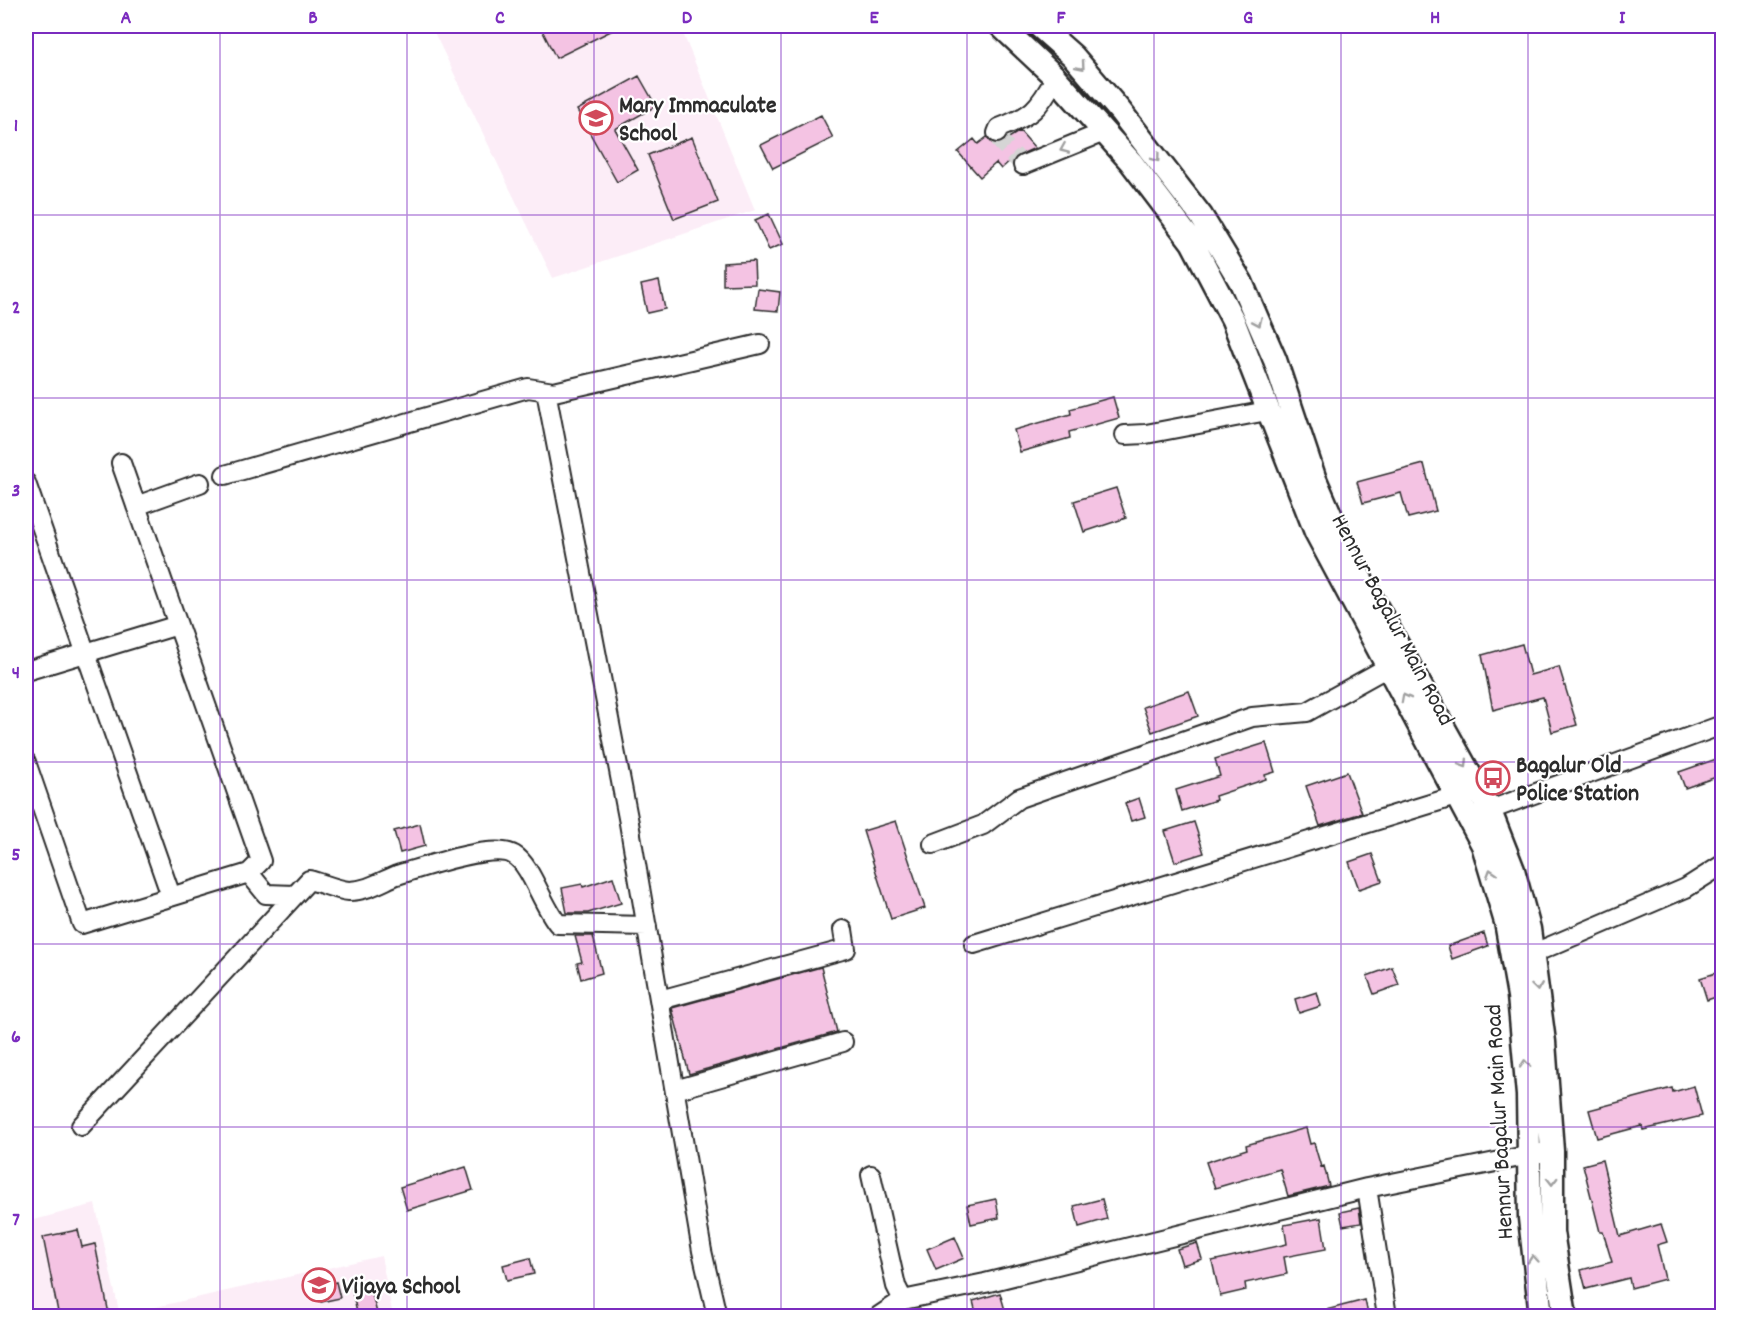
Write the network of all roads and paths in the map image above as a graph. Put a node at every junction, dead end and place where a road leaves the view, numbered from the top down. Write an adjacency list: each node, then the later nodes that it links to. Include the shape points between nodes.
1 (1000, 26): 3 (main road, Hennur Bagalur Main Road)
2 (1039, 26): 22 (main road, Hennur Bagalur Main Road, one-way to 22, via 1073,56 1120,111 1201,216 1241,282 1275,360 1314,477 1348,556)
3 (1055, 78): 4 (main road, Hennur Bagalur Main Road); 5 (street, via 1036,110 999,128)
4 (1104, 132): 6 (street, one-way to 6); 9 (main road, Hennur Bagalur Main Road, via 1192,242 1233,320)
5 (997, 133)
6 (1023, 165)
7 (760, 344): 8 (street, via 570,389)
8 (546, 391): 12 (street, via 528,388); 31 (street)
9 (1267, 411): 10 (street); 18 (main road, Hennur Bagalur Main Road, via 1316,532)
10 (1125, 435)
11 (121, 463): 15 (street)
12 (225, 475)
13 (26, 483): 17 (street)
14 (201, 483): 15 (street)
15 (136, 506): 16 (street)
16 (178, 625): 17 (street); 28 (street, via 261,861)
17 (86, 655): 19 (street); 30 (street)
18 (1389, 667): 23 (main road, Hennur Bagalur Main Road, one-way to 18); 26 (street, via 1307,712 1252,717 1030,794 983,825)
19 (26, 671)
20 (1722, 725): 24 (street)
21 (26, 762): 30 (street, via 82,924)
22 (1479, 787): 23 (street); 24 (main road, Hennur Bagalur Main Road)
23 (1458, 797): 25 (main road, Hennur Bagalur Main Road); 33 (street)
24 (1490, 809): 25 (street); 34 (main road, Hennur Bagalur Main Road, via 1513,870)
25 (1468, 818): 40 (main road, Hennur Bagalur Main Road, one-way to 25, via 1519,996 1506,922 1483,845)
26 (933, 844)
27 (1722, 865): 34 (street, via 1686,888)
28 (249, 873): 29 (street, via 266,894); 30 (street)
29 (295, 895): 31 (street, via 309,880 350,891 490,850 513,854 527,866 545,908 558,924); 38 (street)
30 (171, 896)
31 (647, 926): 35 (street)
32 (843, 930): 35 (street, via 846,949)
33 (974, 944)
34 (1532, 954): 39 (main road, Hennur Bagalur Main Road, one-way to 39, via 1544,1042)
35 (660, 1000): 37 (street)
36 (843, 1042): 37 (street)
37 (675, 1090): 44 (street)
38 (81, 1126)
39 (1552, 1151): 40 (street); 48 (main road, Hennur Bagalur Main Road, one-way to 48, via 1552,1232)
40 (1529, 1155): 42 (street); 47 (main road, Hennur Bagalur Main Road, one-way to 40, via 1530,1218)
41 (871, 1175): 43 (street, via 896,1286)
42 (1367, 1188): 43 (street); 46 (street)
43 (903, 1300): 45 (street)
44 (717, 1317)
45 (879, 1317)
46 (1387, 1317)
47 (1541, 1317)
48 (1565, 1317)

